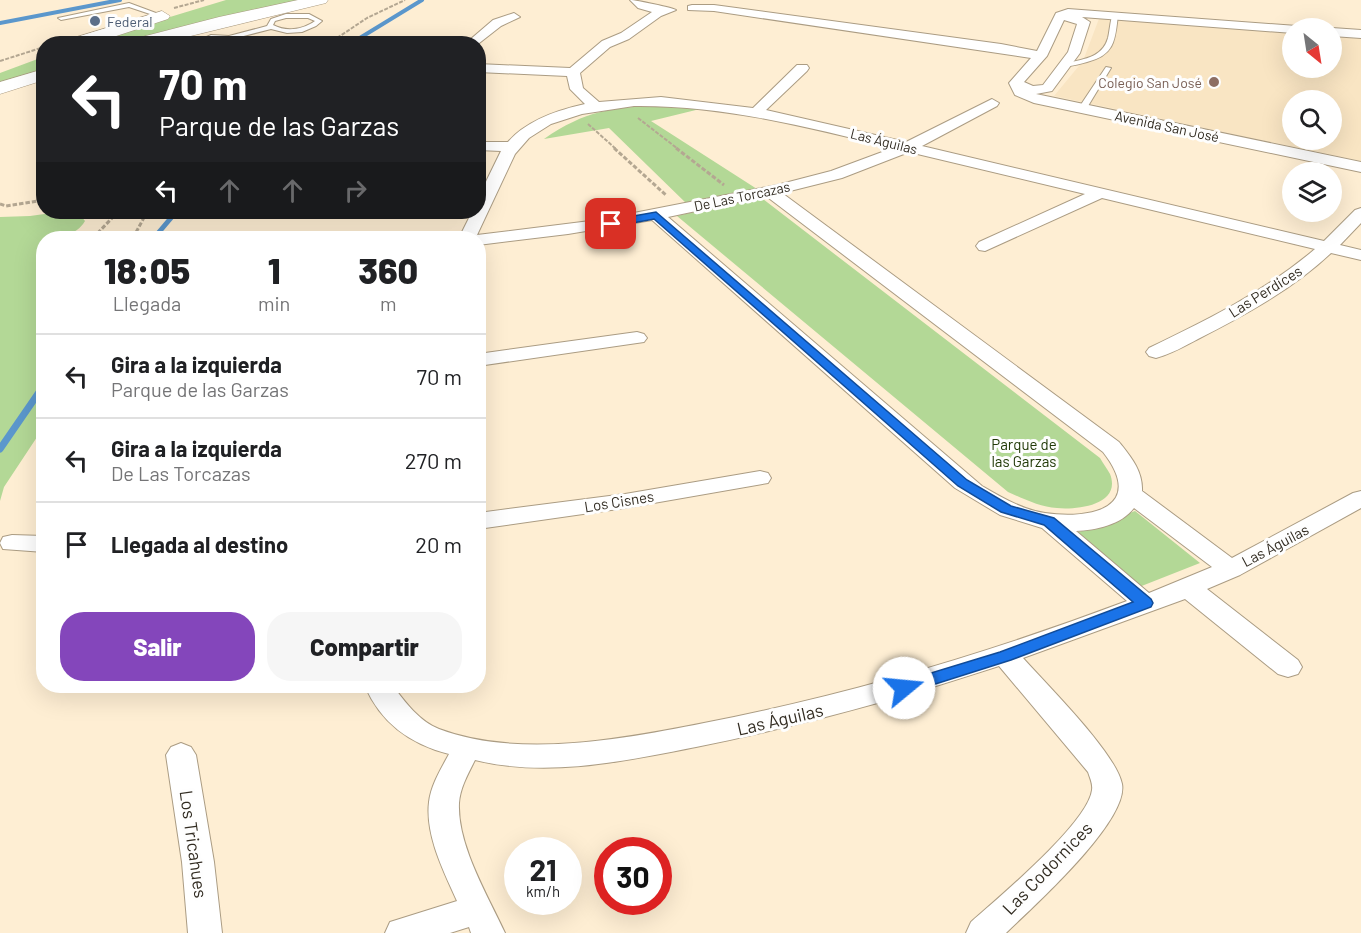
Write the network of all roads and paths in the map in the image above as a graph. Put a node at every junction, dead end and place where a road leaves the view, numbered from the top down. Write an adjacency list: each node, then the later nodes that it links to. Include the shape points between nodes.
1 (267, 0): 5 (main road)
2 (405, 0): 21 (path)
3 (704, 0): 6 (street); 24 (street, via 982,39)
4 (638, 2): 8 (street); 23 (street)
5 (304, 6): 14 (lane, via 273,20); 14 (lane, via 319,21 313,27); 19 (main road)
6 (692, 8): 8 (street); 26 (street)
7 (184, 10): 11 (main road)
8 (667, 10): 23 (street)
9 (1056, 10): 10 (street); 24 (street); 28 (street, via 1084,22)
10 (1115, 15): 15 (street); 28 (lane, via 1106,53)
11 (161, 16): 13 (lane, via 129,5); 18 (main road)
12 (514, 16): 22 (street)
13 (61, 18)
14 (271, 27): 20 (lane)
15 (1282, 28)
16 (1342, 33): 17 (street)
17 (1361, 34)
18 (98, 36)
19 (171, 36)
20 (242, 36)
21 (340, 36)
22 (481, 36)
23 (606, 44): 32 (street)
24 (1047, 44): 26 (street)
25 (36, 50): 27 (path)
26 (1041, 56): 34 (street)
27 (0, 61)
28 (1066, 65): 34 (street, via 1047,88 1032,90)
29 (486, 68): 32 (street)
30 (802, 68): 41 (street)
31 (1108, 68): 39 (lane)
32 (573, 72): 38 (street, via 577,89)
33 (36, 77): 35 (main road)
34 (1016, 84): 39 (street, Avenida San José, via 1020,92 1033,98)
35 (0, 88)
36 (618, 102): 38 (street, Las Águilas); 41 (street, Las Águilas, via 680,102); 48 (path)
37 (992, 103): 44 (street, De Las Torcazas)
38 (595, 106): 40 (street, Las Águilas)
39 (1082, 109): 45 (street, Avenida San José)
40 (574, 111): 43 (street, Las Águilas, via 538,125); 52 (path)
41 (756, 112): 44 (street, Las Águilas)
42 (486, 146): 43 (street)
43 (511, 147): 49 (street, Las Águilas)
44 (906, 147): 46 (street, De Las Torcazas, via 845,171); 47 (street, Las Águilas)
45 (1361, 167)
46 (769, 190): 48 (street, De Las Torcazas); 65 (street, via 1110,447 1130,472)
47 (1100, 193): 58 (street); 59 (street, Las Águilas)
48 (740, 197): 52 (street, De Las Torcazas)
49 (486, 199)
50 (36, 201): 51 (path)
51 (0, 204)
52 (682, 210): 54 (street, De Las Torcazas)
53 (1361, 213): 59 (street, Las Perdices)
54 (656, 215): 57 (street, De Las Torcazas); 68 (street, via 963,483 1006,509)
55 (111, 219): 56 (path)
56 (100, 231)
57 (486, 239)
58 (985, 246)
59 (1329, 247): 60 (street, Las Águilas); 62 (street, Las Perdices, via 1308,265 1238,309)
60 (1361, 255)
61 (637, 338): 63 (street)
62 (1156, 352)
63 (486, 359)
64 (760, 478): 67 (street, Los Cisnes)
65 (1131, 494): 68 (street, via 1124,507 1096,520 1073,524); 71 (street)
66 (1361, 498): 71 (street, Las Águilas)
67 (486, 520)
68 (1049, 521): 73 (street)
69 (12, 543): 70 (street)
70 (36, 544)
71 (1231, 569): 72 (street, Las Águilas)
72 (1188, 588): 73 (street, Las Águilas); 75 (street)
73 (1145, 603): 74 (street, Las Águilas)
74 (1006, 656): 77 (street, Las Águilas, via 841,705 658,744 561,756); 82 (street, Las Codornices, via 1099,765 1108,792 1104,805 1075,843)
75 (1288, 667)
76 (384, 693): 77 (street, Las Águilas, via 398,714 424,735)
77 (467, 748): 79 (street, via 443,806 453,851)
78 (181, 755): 80 (street, Los Tricahues)
79 (482, 922): 81 (street)
80 (205, 933)
81 (402, 933)
82 (983, 933)

